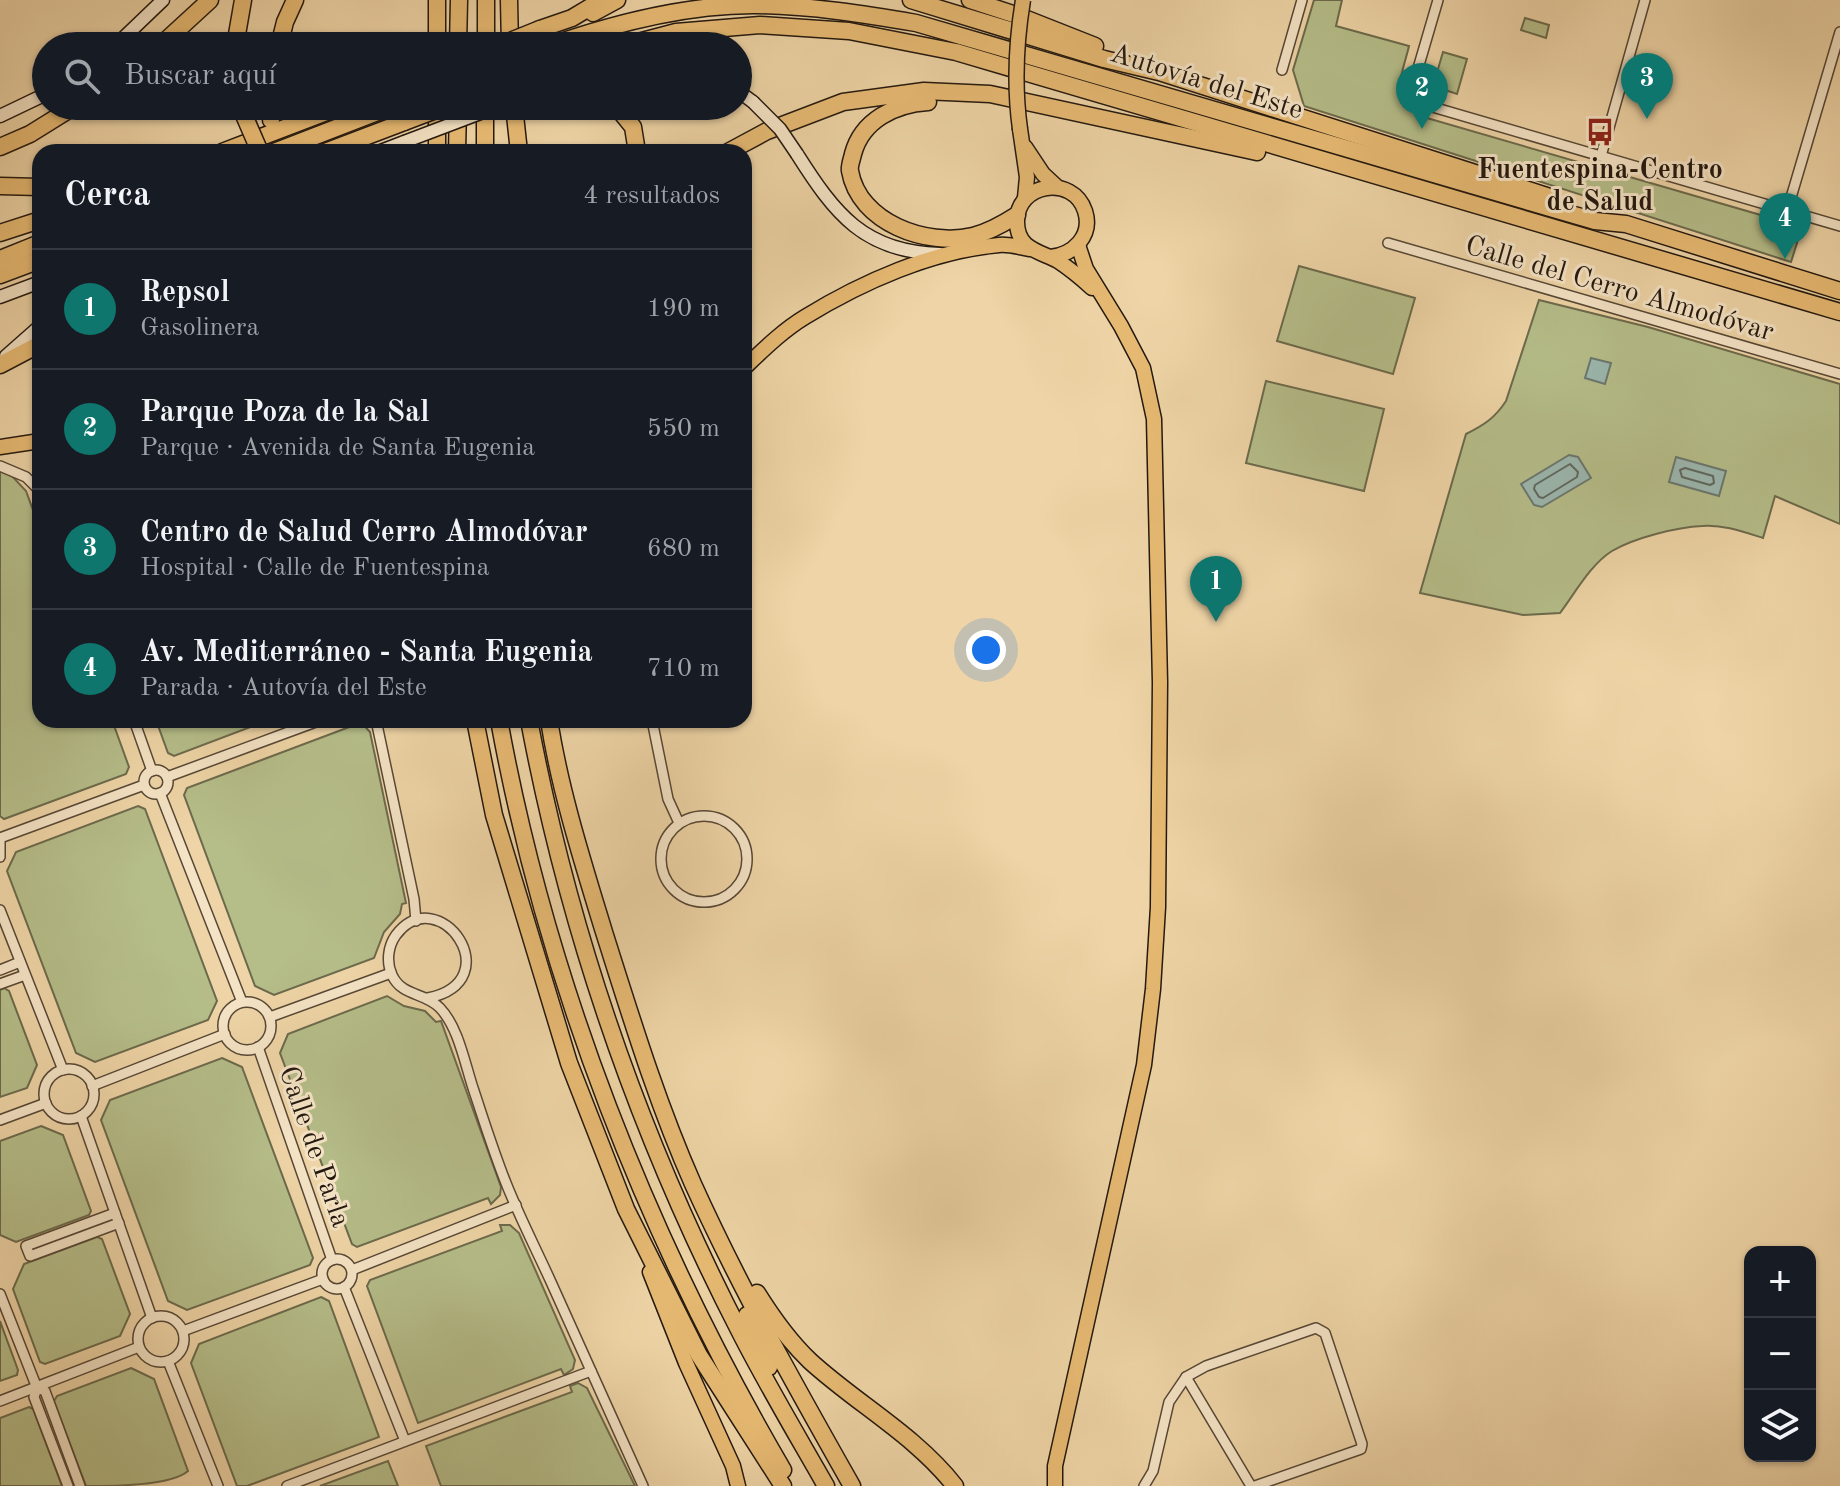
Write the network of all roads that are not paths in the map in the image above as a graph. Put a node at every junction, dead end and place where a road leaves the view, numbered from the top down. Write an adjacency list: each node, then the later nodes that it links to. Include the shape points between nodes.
1 (163, 0): 18 (main road)
2 (210, 0): 19 (highway)
3 (243, 0): 20 (highway)
4 (295, 0): 21 (highway)
5 (437, 0): 22 (highway)
6 (459, 0): 23 (highway)
7 (486, 0): 24 (highway)
8 (602, 0): 17 (highway)
9 (617, 0): 17 (highway, via 589,16)
10 (911, 0): 31 (highway)
11 (970, 0): 31 (highway)
12 (1023, 0): 48 (main road, bridge, via 1016,102)
13 (1302, 0): 30 (street)
14 (1438, 0): 62 (street, via 1413,98)
15 (1645, 0): 62 (street)
16 (510, 6): 25 (highway)
17 (572, 18): 26 (highway, bridge)
18 (130, 32)
19 (175, 32)
20 (237, 32)
21 (282, 32)
22 (437, 32)
23 (458, 32)
24 (486, 32)
25 (510, 32)
26 (533, 32)
27 (590, 32): 71 (highway, Autovía del Este, via 667,13 756,5 849,11 916,23 1595,221)
28 (676, 32): 63 (highway, Autovía del Este, via 760,25 849,31 956,52)
29 (1840, 32): 68 (street)
30 (1282, 70)
31 (1159, 72): 71 (highway)
32 (32, 101): 35 (main road)
33 (752, 101): 78 (main road, bridge, via 780,129 850,224 894,248)
34 (1077, 113): 60 (highway, via 990,94 924,91 843,102); 63 (highway, via 1287,158); 69 (highway, via 948,101 911,103 877,117 855,146 849,169 866,204 882,220 936,238 970,236)
35 (0, 116)
36 (52, 120): 61 (highway)
37 (246, 120): 50 (highway, bridge)
38 (305, 120): 49 (highway)
39 (357, 120): 51 (highway)
40 (409, 120): 52 (highway, bridge)
41 (437, 120): 54 (highway)
42 (458, 120): 55 (highway)
43 (462, 120): 53 (main road, bridge)
44 (485, 120): 56 (highway)
45 (512, 120): 57 (highway)
46 (515, 120): 58 (highway)
47 (627, 120): 59 (highway)
48 (1021, 136): 66 (main road); 67 (main road)
49 (243, 144)
50 (257, 144)
51 (295, 144)
52 (346, 144)
53 (399, 144)
54 (437, 144)
55 (457, 144)
56 (485, 144)
57 (511, 144)
58 (518, 144)
59 (636, 144)
60 (743, 144)
61 (0, 147)
62 (1601, 156): 68 (street)
63 (1310, 158): 87 (highway, Autovía del Este)
64 (0, 186): 65 (highway)
65 (32, 187)
66 (1057, 187): 67 (main road); 75 (main road, via 1084,207 1087,224)
67 (1025, 198): 69 (main road)
68 (1787, 211): 72 (street)
69 (1017, 215): 77 (main road, via 1020,237)
70 (32, 223): 73 (highway)
71 (1626, 224): 84 (highway, Autovía del Este)
72 (1840, 226)
73 (0, 233)
74 (1388, 243): 92 (street, Calle del Cerro Almodóvar)
75 (1078, 245): 79 (main road); 86 (main road)
76 (32, 246): 80 (highway)
77 (1029, 249): 78 (main road, via 1001,244); 79 (main road)
78 (951, 254): 90 (main road, via 866,284 803,318)
79 (1050, 257): 86 (main road)
80 (0, 259)
81 (32, 263): 82 (highway)
82 (0, 275)
83 (32, 285): 85 (main road)
84 (1840, 291)
85 (0, 297)
86 (1101, 297): 161 (main road, via 1143,368 1154,419 1158,907 1144,1065 1055,1466)
87 (1840, 312)
88 (32, 333): 91 (main road)
89 (32, 348): 91 (highway)
90 (752, 361)
91 (0, 362)
92 (1840, 374)
93 (32, 442): 94 (main road)
94 (0, 447)
95 (0, 466): 96 (street)
96 (32, 483)
97 (137, 728): 105 (street)
98 (299, 728): 106 (street)
99 (378, 728): 113 (street)
100 (477, 728): 131 (highway, via 494,815 569,1063)
101 (501, 728): 157 (highway, via 535,884 589,1057 645,1201)
102 (531, 728): 148 (highway, via 563,875 615,1045 673,1191 739,1332)
103 (551, 728): 128 (highway, via 585,871)
104 (654, 728): 109 (street, via 668,799)
105 (152, 771): 106 (street); 107 (street)
106 (167, 777): 108 (street, via 168,785)
107 (144, 785): 108 (street); 110 (street)
108 (160, 793): 120 (street)
109 (679, 823): 109 (street, via 663,843 661,856 673,890 706,902 733,892 747,866 743,838 734,826 707,815)
110 (0, 839): 111 (street)
111 (0, 857)
112 (0, 910): 114 (street)
113 (416, 921): 116 (street, via 395,936 388,961); 119 (street, via 442,922 453,929 466,951 466,965 453,988)
114 (20, 962): 115 (street); 117 (street)
115 (0, 970)
116 (391, 973): 119 (street, via 406,991); 121 (street)
117 (25, 975): 118 (street); 124 (street)
118 (0, 984)
119 (428, 998): 130 (street, via 450,1020)
120 (242, 1002): 121 (street, via 255,1003); 122 (street, via 224,1018)
121 (270, 1017): 123 (street, via 271,1031)
122 (225, 1034): 123 (street, via 235,1046); 125 (street)
123 (258, 1047): 135 (street, Calle de Parla)
124 (63, 1070): 125 (street, via 77,1071); 126 (street, via 45,1086)
125 (92, 1086): 127 (street, via 91,1106)
126 (46, 1103): 127 (street, via 60,1117); 129 (street)
127 (81, 1116): 132 (street)
128 (667, 1119): 134 (highway); 160 (highway, via 730,1247 771,1315 810,1361 904,1435)
129 (0, 1120)
130 (516, 1205): 136 (street); 144 (street)
131 (626, 1209): 155 (main road); 156 (highway, via 699,1355)
132 (115, 1213): 133 (street); 133 (street, via 26,1246 30,1256)
133 (119, 1223): 140 (street)
134 (712, 1224): 148 (highway); 159 (highway)
135 (332, 1260): 136 (street, via 344,1260); 137 (street, via 323,1268)
136 (352, 1270): 138 (street)
137 (323, 1279): 138 (street, via 329,1287); 141 (street)
138 (344, 1287): 149 (street)
139 (0, 1294): 146 (street)
140 (152, 1318): 141 (street, via 173,1320); 142 (street, via 141,1330)
141 (183, 1331): 143 (street, via 180,1352)
142 (139, 1347): 143 (street, via 149,1359); 146 (street)
143 (168, 1361): 152 (street)
144 (591, 1371): 149 (street); 154 (street)
145 (1186, 1377): 162 (street, via 1169,1402 1153,1471); 163 (street); 163 (street, via 1316,1328 1325,1333 1361,1449)
146 (37, 1388): 147 (street); 150 (street, via 34,1397); 151 (street, via 45,1391)
147 (0, 1401)
148 (797, 1435): 158 (highway)
149 (405, 1441): 153 (street)
150 (68, 1486)
151 (80, 1486)
152 (218, 1486)
153 (287, 1486)
154 (643, 1486)
155 (738, 1486)
156 (783, 1486)
157 (793, 1486)
158 (826, 1486)
159 (852, 1486)
160 (955, 1486)
161 (1055, 1486)
162 (1144, 1486)
163 (1253, 1486)

